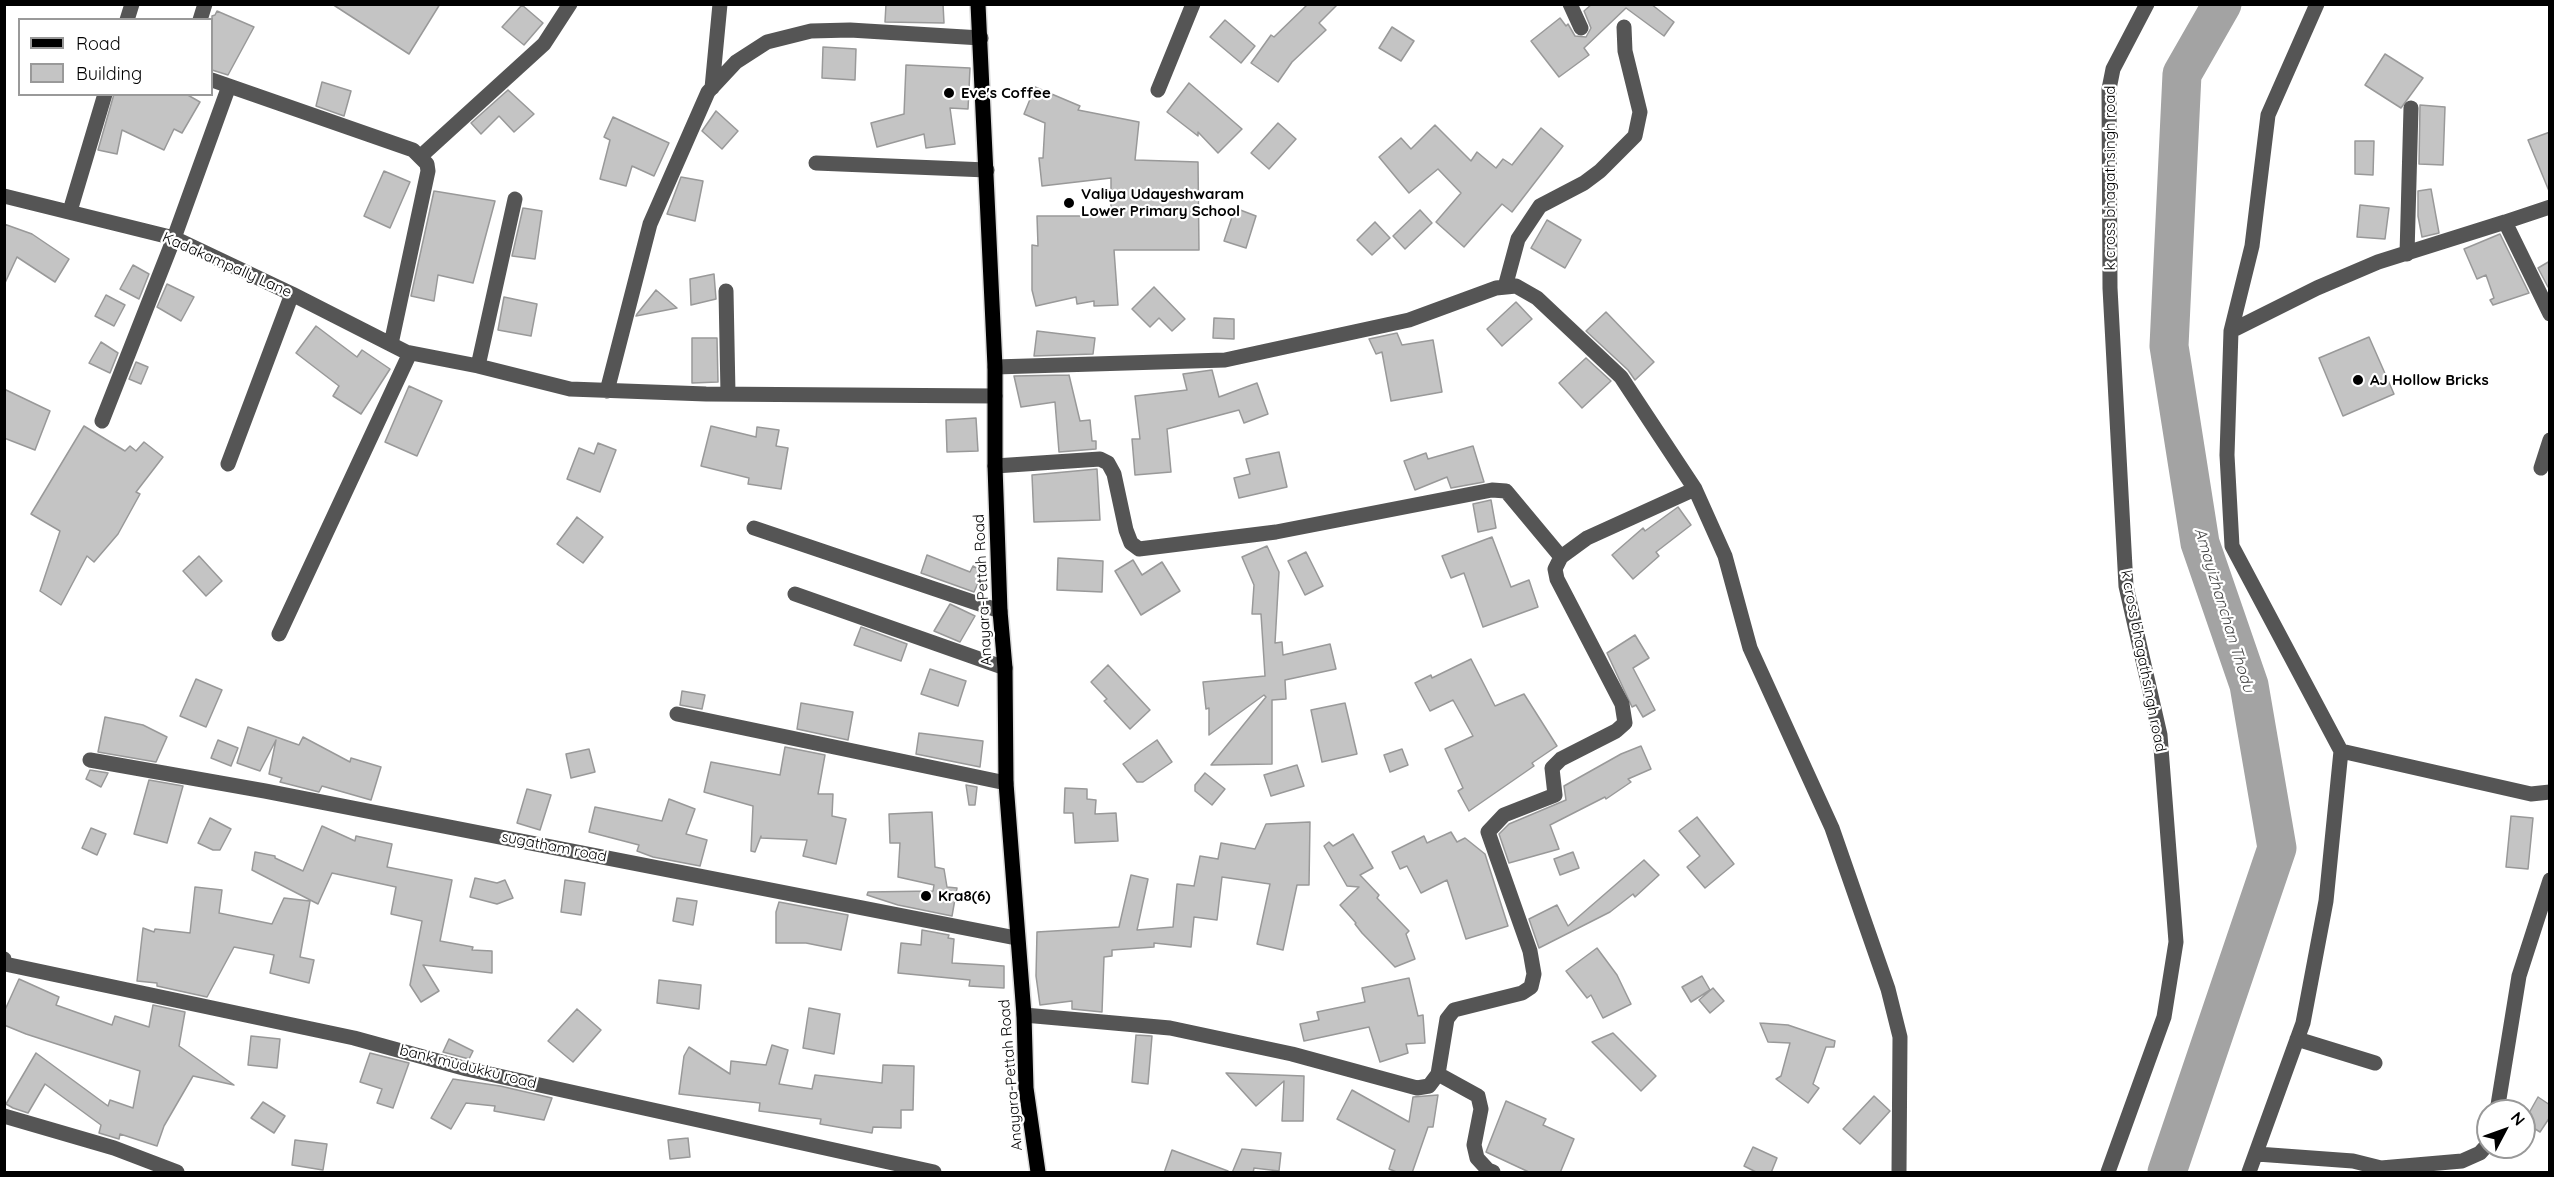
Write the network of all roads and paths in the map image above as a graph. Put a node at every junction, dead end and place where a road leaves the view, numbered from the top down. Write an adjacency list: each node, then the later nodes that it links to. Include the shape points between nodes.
1 (570, 4): 17 (street, via 544,44)
2 (720, 4): 13 (street)
3 (978, 4): 10 (main road, Anayara-Pettah Road)
4 (1193, 4): 14 (street)
5 (1570, 4): 8 (street)
6 (2147, 4): 73 (street, k cross bhagathsingh road, via 2113,69 2109,89 2110,288 2126,586 2160,735 2176,942 2164,1017)
7 (2317, 4): 31 (street, via 2268,115 2252,246)
8 (1581, 27)
9 (1624, 27): 27 (street, via 1625,51 1640,112 1635,136 1592,177 1540,206 1518,239)
10 (981, 38): 13 (street, via 812,31 767,42 736,62); 19 (main road, Anayara-Pettah Road)
11 (213, 80): 12 (street)
12 (229, 86): 17 (street); 25 (street)
13 (712, 88): 36 (street, via 650,224)
14 (1158, 90)
15 (104, 96): 23 (street)
16 (2411, 108): 26 (street)
17 (421, 156): 32 (street, via 428,171)
18 (816, 163): 19 (street)
19 (987, 170): 35 (main road, Anayara-Pettah Road)
20 (4, 196): 23 (street, Kadakampally Lane)
21 (515, 199): 34 (street)
22 (2550, 207): 24 (street)
23 (70, 211): 25 (street, Kadakampally Lane)
24 (2505, 222): 26 (street); 30 (street)
25 (174, 238): 29 (street, Kadakampally Lane); 39 (street)
26 (2407, 254): 31 (street, via 2317,288)
27 (1505, 287): 35 (street, via 1409,320 1225,360); 44 (street, via 1516,286 1537,298 1621,377)
28 (726, 291): 37 (street)
29 (292, 294): 32 (street, Kadakampally Lane); 41 (street)
30 (2550, 314)
31 (2231, 331): 52 (street, via 2227,455 2232,546)
32 (392, 344): 33 (street, Kadakampally Lane)
33 (408, 353): 34 (street, Kadakampally Lane); 49 (street)
34 (478, 366): 36 (street, Kadakampally Lane, via 570,389)
35 (995, 367): 38 (main road, Anayara-Pettah Road)
36 (607, 391): 37 (street, Kadakampally Lane)
37 (728, 394): 38 (street, Kadakampally Lane)
38 (995, 396): 42 (main road, Anayara-Pettah Road)
39 (102, 421)
40 (2550, 440): 43 (street)
41 (228, 464)
42 (995, 466): 46 (street, via 1100,459 1108,463 1126,530 1138,549 1276,532 1492,490 1506,491); 48 (main road, Anayara-Pettah Road)
43 (2541, 468)
44 (1695, 489): 46 (street, via 1587,538); 72 (street, via 1725,556 1750,648 1832,828 1888,989 1900,1036)
45 (754, 528): 48 (street)
46 (1561, 557): 62 (street, via 1557,579 1622,704 1625,723 1552,768 1555,795 1504,815 1488,832 1530,951 1534,974 1531,987 1522,993 1454,1010 1448,1019)
47 (795, 594): 50 (street)
48 (1000, 611): 50 (main road, Anayara-Pettah Road)
49 (279, 634)
50 (1005, 668): 54 (main road, Anayara-Pettah Road)
51 (677, 714): 54 (street)
52 (2341, 751): 55 (street, via 2531,794); 60 (street, via 2326,901)
53 (90, 760): 57 (street, sugatham road)
54 (1006, 783): 57 (main road, Anayara-Pettah Road)
55 (2550, 792)
56 (2550, 880): 63 (street, via 2519,976)
57 (1016, 938): 59 (main road, Anayara-Pettah Road)
58 (5, 963): 69 (street, bank mudukku road, via 354,1038 467,1069)
59 (1024, 1015): 62 (street, via 1170,1028 1292,1054 1417,1088 1429,1086); 70 (main road, Anayara-Pettah Road, via 1026,1088)
60 (2297, 1039): 61 (street); 65 (street)
61 (2375, 1063)
62 (1438, 1074): 71 (street, via 1478,1096 1481,1109 1474,1145 1477,1158)
63 (2499, 1099)
64 (4, 1116): 68 (street, via 114,1148)
65 (2257, 1154): 67 (street, via 2353,1161); 74 (street)
66 (2476, 1155): 67 (street, via 2462,1161)
67 (2383, 1170)
68 (177, 1173)
69 (934, 1173)
70 (1038, 1173)
71 (1493, 1173)
72 (1899, 1173)
73 (2109, 1173)
74 (2249, 1173)

